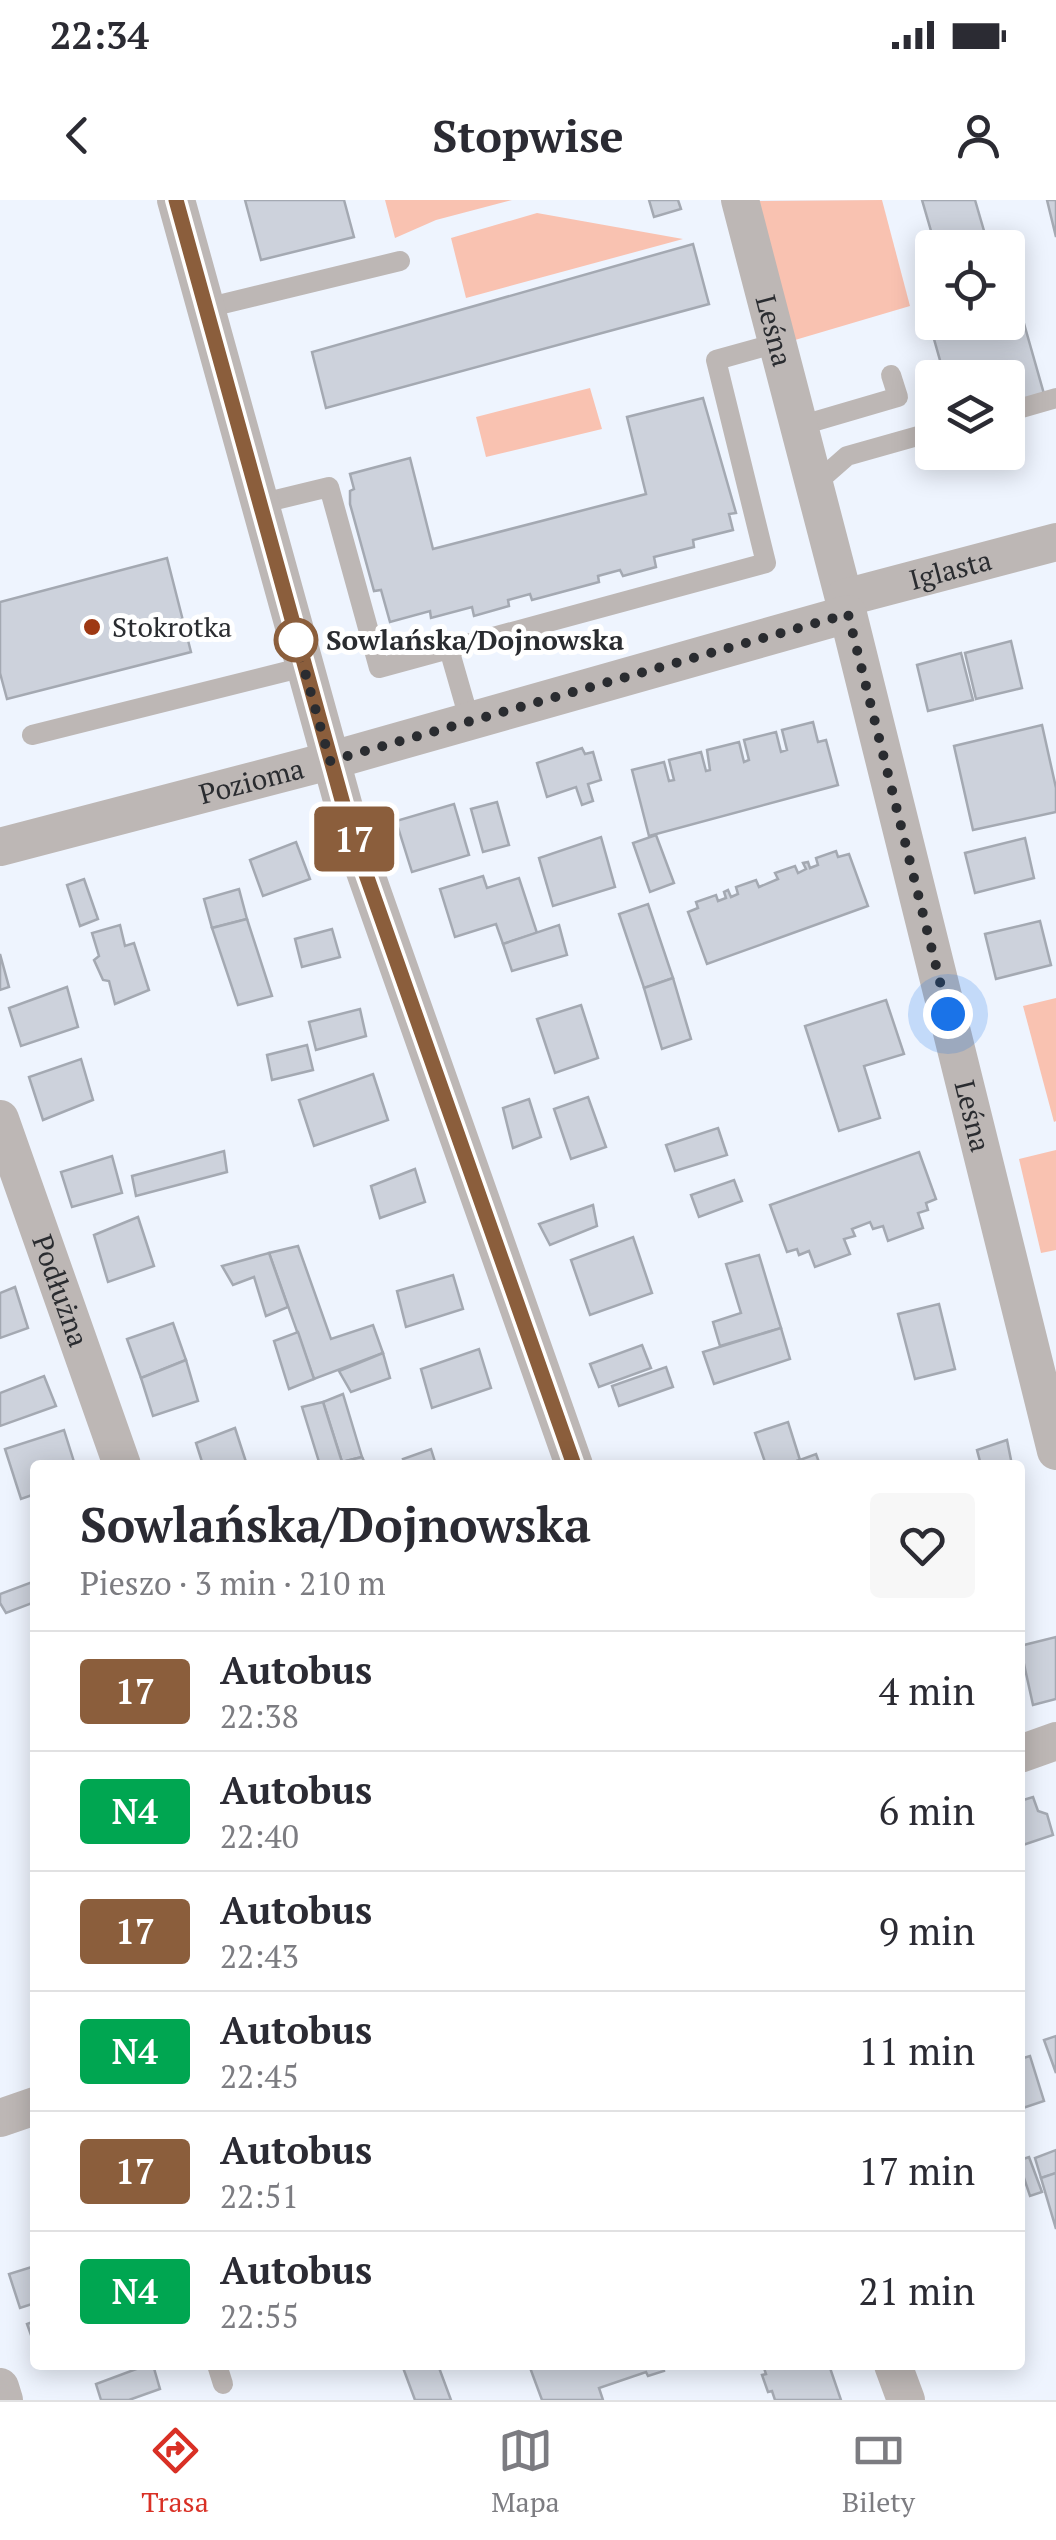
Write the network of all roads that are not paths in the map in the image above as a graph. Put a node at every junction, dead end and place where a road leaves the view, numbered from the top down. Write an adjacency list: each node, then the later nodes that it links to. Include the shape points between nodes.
1 (176, 200): 4 (street)
2 (740, 200): 5 (street, Leśna)
3 (400, 261): 4 (lane)
4 (206, 308): 12 (street)
5 (778, 343): 9 (street, Leśna); 15 (lane, via 716,360 766,562)
6 (892, 376): 9 (lane, via 898,397)
7 (1056, 398): 8 (lane)
8 (1025, 407)
9 (799, 426): 11 (street, Leśna)
10 (915, 437): 11 (lane, via 848,456)
11 (814, 485): 14 (street, Leśna)
12 (259, 504): 15 (lane, via 329,486 379,668); 16 (street)
13 (1056, 542): 14 (street, Iglasta)
14 (846, 606): 17 (street, Pozioma); 22 (street, Leśna)
15 (450, 650): 17 (lane)
16 (304, 667): 18 (lane); 19 (street)
17 (470, 722): 19 (street, Pozioma)
18 (32, 735)
19 (330, 761): 20 (street, Pozioma); 24 (street)
20 (0, 846)
21 (0, 1119): 23 (street, Podłużna)
22 (1056, 1451)
23 (120, 1460)
24 (572, 1460)
25 (1056, 1741): 26 (street)
26 (1025, 1752)
27 (30, 2108): 28 (street)
28 (0, 2118)
29 (895, 2370): 32 (street)
30 (0, 2387): 31 (street)
31 (4, 2400)
32 (906, 2400)

